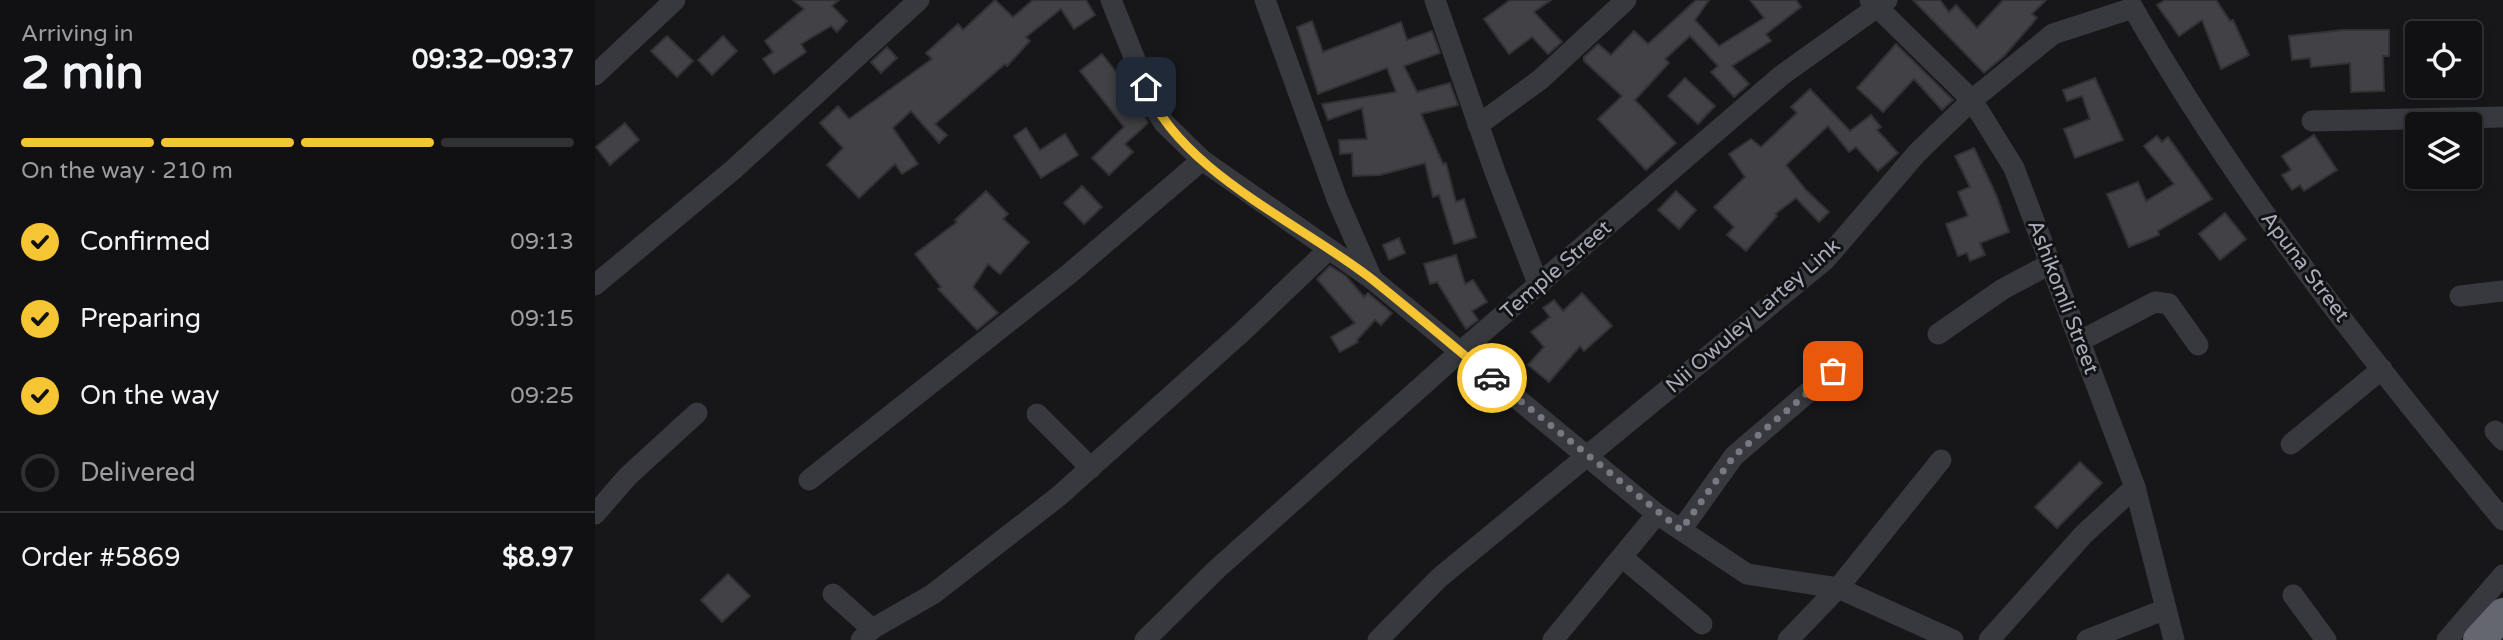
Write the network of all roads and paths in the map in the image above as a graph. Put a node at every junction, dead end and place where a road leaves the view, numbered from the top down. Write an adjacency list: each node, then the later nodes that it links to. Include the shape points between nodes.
1 (675, 0): 9 (street)
2 (919, 0): 18 (street, via 734,169)
3 (1111, 0): 14 (street, via 1154,108)
4 (1265, 0): 17 (street, via 1337,199)
5 (1435, 0): 13 (street)
6 (1626, 0): 13 (street, via 1541,79)
7 (1878, 3): 10 (street, Ashikomli Street); 19 (street, Temple Street, via 1782,75)
8 (2136, 4): 10 (street, Nii Owuley Lartey Link, via 2053,34); 26 (street, Apuna Street, via 2232,170)
9 (595, 75)
10 (1972, 100): 16 (street, Ashikomli Street, via 2014,168); 31 (street, Nii Owuley Lartey Link, via 1917,153 1825,260)
11 (2503, 117): 12 (street)
12 (2312, 121)
13 (1478, 125): 19 (street)
14 (1202, 160): 15 (street); 34 (street, via 1069,274)
15 (1328, 250): 17 (street); 33 (street)
16 (2050, 264): 22 (street, via 2003,289); 23 (street, Ashikomli Street)
17 (1372, 279): 25 (street)
18 (595, 285)
19 (1539, 286): 25 (street, Temple Street)
20 (2503, 291): 21 (street)
21 (2460, 296)
22 (1938, 334)
23 (2080, 341): 24 (street, via 2163,301); 35 (street, Ashikomli Street)
24 (2198, 345)
25 (1460, 352): 31 (street); 50 (street, Temple Street, via 1217,569)
26 (2382, 369): 30 (street); 38 (street, Apuna Street)
27 (1833, 371): 39 (street, via 1734,456)
28 (697, 413): 36 (street, via 628,476)
29 (1037, 414): 33 (street)
30 (2291, 444)
31 (1587, 455): 37 (street); 51 (street, Nii Owuley Lartey Link, via 1439,578)
32 (1941, 460): 42 (street)
33 (1091, 468): 48 (street, via 933,594)
34 (809, 480)
35 (2135, 487): 45 (street, Ashikomli Street); 55 (street, via 2084,534)
36 (595, 514)
37 (1657, 514): 39 (street); 40 (street)
38 (2503, 520)
39 (1681, 530): 42 (street, via 1747,574)
40 (1623, 558): 47 (street); 52 (street)
41 (2503, 575): 58 (street)
42 (1838, 588): 53 (street); 54 (street)
43 (833, 594): 48 (street)
44 (2293, 595): 57 (street)
45 (2166, 609): 49 (street); 56 (street, Ashikomli Street)
46 (2503, 614): 59 (highway)
47 (1702, 624)
48 (866, 635)
49 (2092, 639)
50 (1145, 640)
51 (1378, 640)
52 (1553, 640)
53 (1788, 640)
54 (1953, 640)
55 (1989, 640)
56 (2174, 640)
57 (2326, 640)
58 (2447, 640)
59 (2479, 640)

